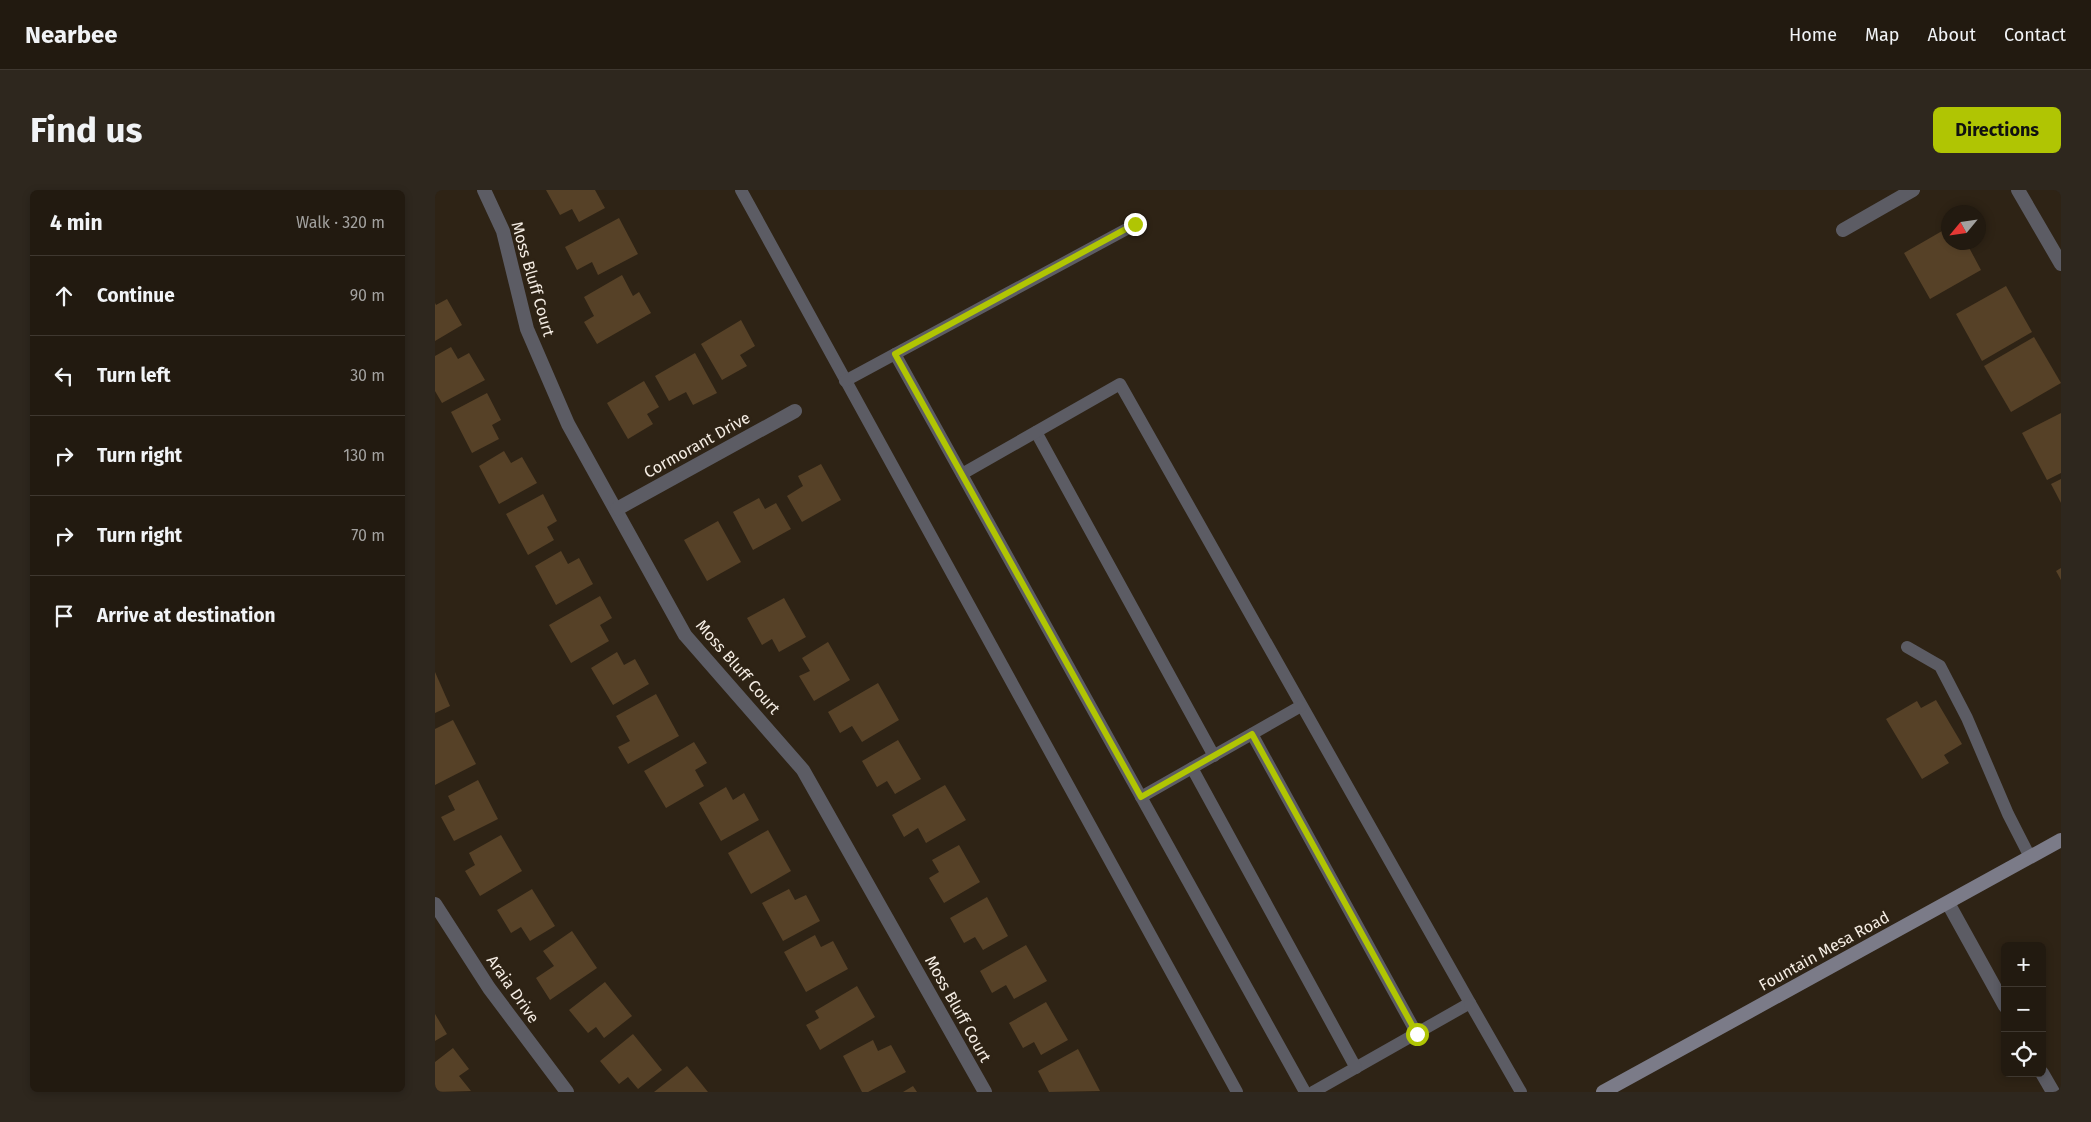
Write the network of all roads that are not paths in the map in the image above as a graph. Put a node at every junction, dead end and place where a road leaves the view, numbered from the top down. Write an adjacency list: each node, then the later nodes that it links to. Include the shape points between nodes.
1 (484, 190): 13 (street, Moss Bluff Court, via 503,231 527,329 568,424)
2 (741, 190): 9 (lane)
3 (1913, 190): 6 (street)
4 (2018, 190): 7 (street)
5 (1135, 224): 8 (lane)
6 (1843, 230)
7 (2061, 264)
8 (895, 354): 9 (lane); 12 (lane)
9 (845, 380): 31 (lane)
10 (795, 411): 13 (street, Cormorant Drive)
11 (1036, 432): 12 (lane); 15 (lane, via 1121,384); 17 (lane)
12 (961, 474): 19 (lane)
13 (617, 510): 30 (street, Moss Bluff Court, via 685,634 803,770)
14 (1907, 648): 21 (lane, via 1940,666)
15 (1301, 706): 16 (lane); 25 (lane)
16 (1252, 734): 17 (lane); 26 (lane)
17 (1214, 756): 18 (lane)
18 (1192, 768): 19 (lane); 27 (lane)
19 (1141, 797): 32 (lane)
20 (2061, 840): 21 (main road, Fountain Mesa Road)
21 (2030, 857): 22 (main road, Fountain Mesa Road)
22 (1948, 903): 24 (street); 35 (main road, Fountain Mesa Road)
23 (435, 904): 29 (street, Araia Drive, via 489,988)
24 (2001, 999)
25 (1470, 1003): 26 (lane); 34 (lane)
26 (1417, 1034): 27 (lane)
27 (1355, 1068): 33 (lane)
28 (2044, 1077): 36 (street)
29 (567, 1092)
30 (985, 1092)
31 (1237, 1092)
32 (1305, 1092)
33 (1313, 1092)
34 (1521, 1092)
35 (1603, 1092)
36 (2053, 1092)

